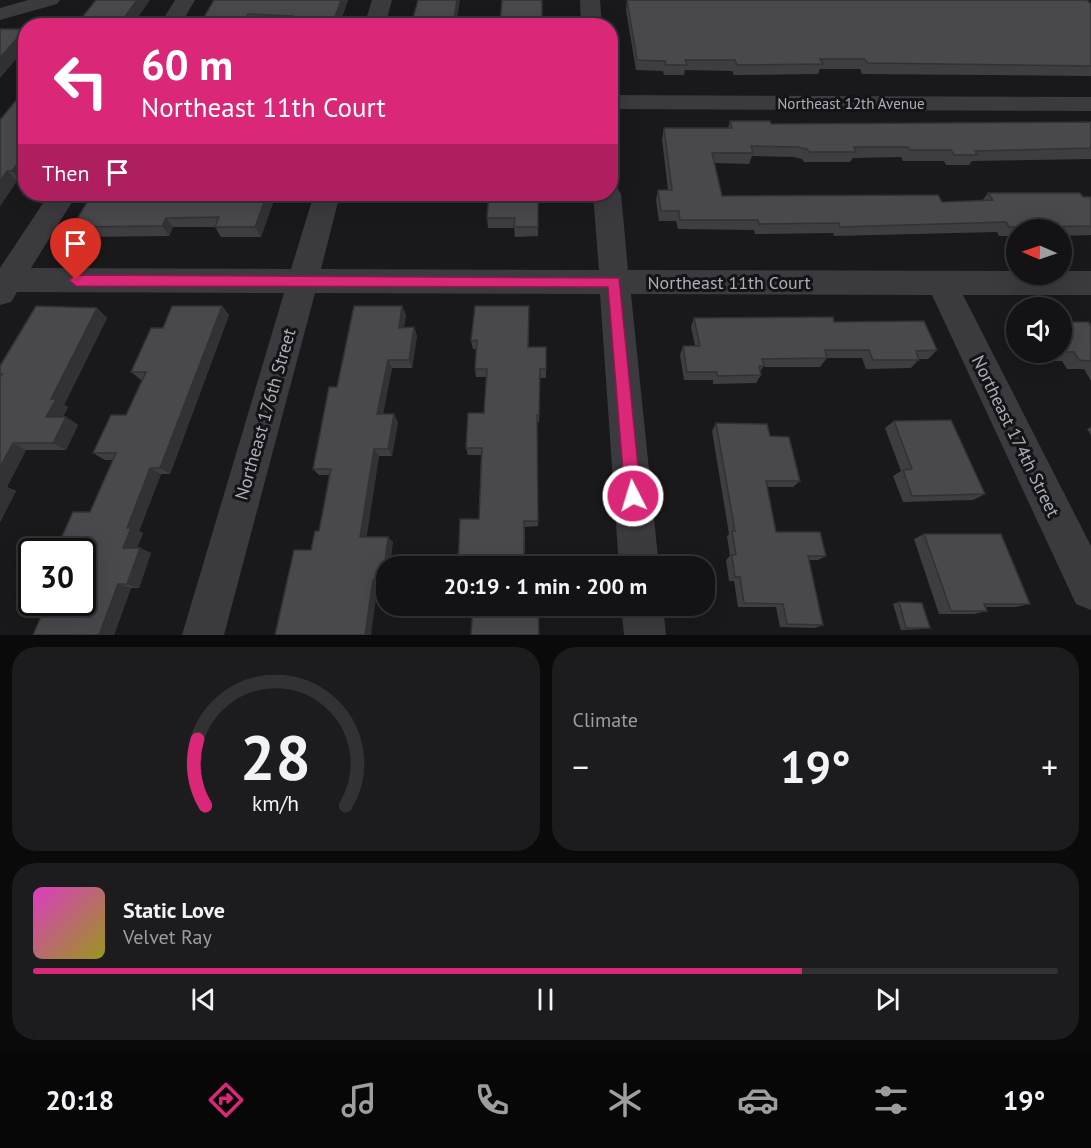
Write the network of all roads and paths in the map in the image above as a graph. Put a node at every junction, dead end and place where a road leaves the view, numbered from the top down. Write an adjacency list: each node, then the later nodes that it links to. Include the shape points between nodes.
1 (50, 0): 5 (street)
2 (185, 0): 6 (street)
3 (382, 0): 7 (street)
4 (590, 0): 8 (street)
5 (0, 14)
6 (174, 18)
7 (376, 18)
8 (591, 18)
9 (618, 102): 10 (street, Northeast 12th Avenue)
10 (1091, 104)
11 (59, 201): 18 (street)
12 (325, 201): 14 (street, Northeast 176th Street)
13 (608, 201): 15 (street)
14 (303, 281): 15 (street, Northeast 11th Court); 18 (street, Northeast 11th Court); 22 (street, Northeast 176th Street)
15 (614, 282): 16 (street, Northeast 11th Court); 19 (street)
16 (941, 282): 17 (street, Northeast 11th Court); 20 (street, Northeast 174th Street)
17 (1091, 283)
18 (4, 286)
19 (638, 556)
20 (1091, 589)
21 (643, 616): 23 (street)
22 (203, 635)
23 (645, 635)

